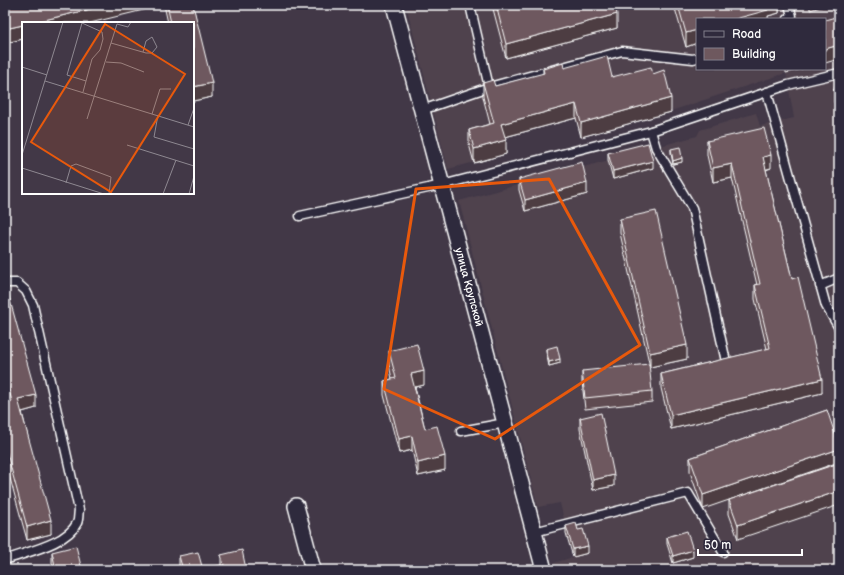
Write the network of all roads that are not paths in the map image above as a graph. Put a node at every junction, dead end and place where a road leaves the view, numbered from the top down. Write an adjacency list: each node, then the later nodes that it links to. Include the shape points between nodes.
1 (394, 5): 9 (street, улица Крупской)
2 (470, 5): 7 (lane)
3 (789, 5): 4 (lane, via 792,16)
4 (789, 18)
5 (696, 58): 7 (lane, via 622,51)
6 (839, 73): 8 (lane)
7 (489, 87): 9 (lane)
8 (767, 92): 10 (lane); 15 (lane)
9 (422, 110): 11 (street, улица Крупской)
10 (651, 131): 11 (lane); 17 (lane, via 656,148 692,208)
11 (442, 185): 12 (lane); 18 (street, улица Крупской)
12 (300, 216)
13 (839, 278): 15 (lane)
14 (5, 283): 23 (lane, via 16,283 26,291 33,305 79,510 78,522 69,534 58,541)
15 (820, 286): 16 (lane, via 826,306)
16 (839, 328)
17 (725, 357)
18 (505, 423): 19 (lane); 21 (street, улица Крупской)
19 (461, 431)
20 (296, 506): 25 (street)
21 (534, 532): 22 (lane, via 688,493); 24 (street, улица Крупской)
22 (723, 552)
23 (5, 560)
24 (542, 569)
25 (313, 570)

